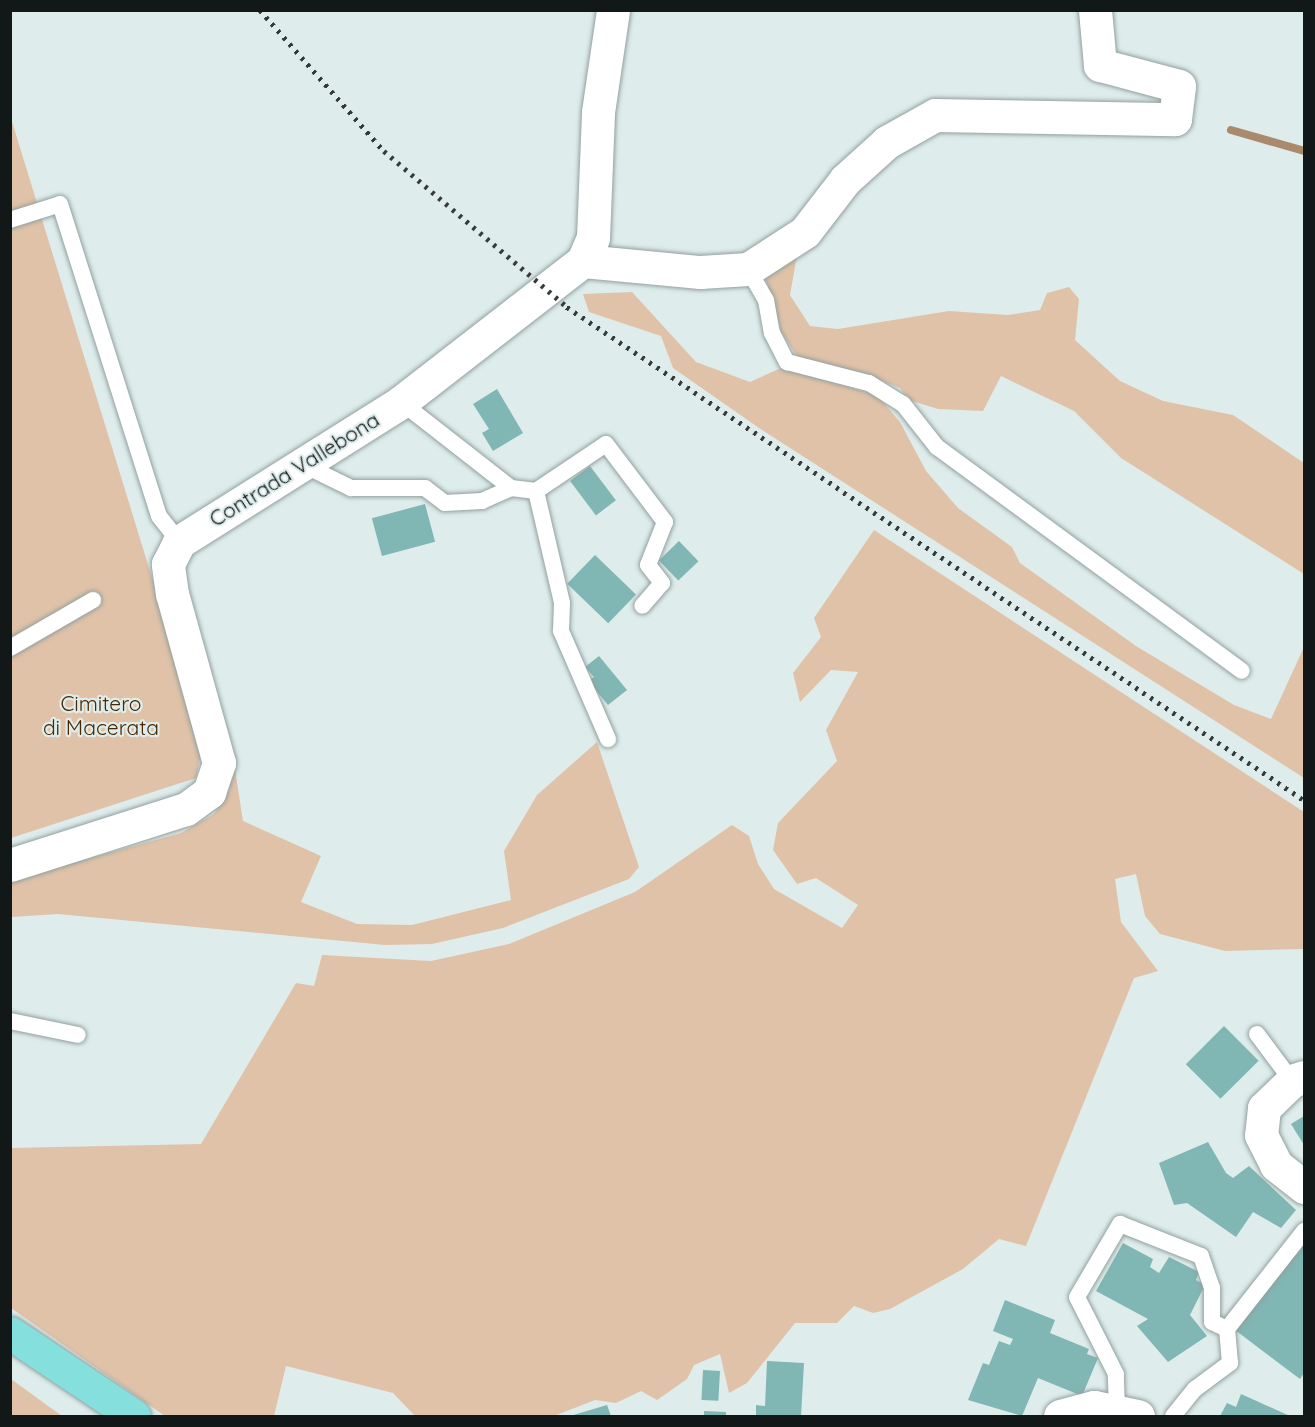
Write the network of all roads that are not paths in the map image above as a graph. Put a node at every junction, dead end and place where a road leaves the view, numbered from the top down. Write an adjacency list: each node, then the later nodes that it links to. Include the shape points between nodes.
1 (613, 10): 4 (street, via 598,112 593,237)
2 (1095, 10): 5 (street, via 1100,64 1179,86 1175,118 935,115 887,142 845,180 805,232)
3 (10, 220): 10 (lane, via 60,204 159,516)
4 (582, 261): 5 (street, via 700,272); 6 (street, Contrada Vallebona)
5 (748, 269): 14 (lane, via 766,300 772,333 787,362 869,383 903,404 937,447)
6 (401, 402): 7 (street, Contrada Vallebona); 8 (lane)
7 (302, 464): 8 (lane, via 351,488 425,488 445,502 482,501); 10 (street, Contrada Vallebona)
8 (511, 488): 9 (lane)
9 (536, 491): 12 (lane, via 606,444 665,522 648,565 662,583); 15 (lane, via 562,603 561,631)
10 (179, 542): 16 (street, via 168,564 172,594 219,763 209,792 186,809)
11 (93, 600): 13 (lane)
12 (642, 606)
13 (10, 648)
14 (1242, 671)
15 (608, 739)
16 (10, 865)
17 (10, 1021): 19 (lane)
18 (1257, 1034): 20 (lane)
19 (78, 1035)
20 (1298, 1079): 21 (street, via 1264,1108 1261,1135 1276,1165)
21 (1305, 1187)
22 (1305, 1231): 23 (lane)
23 (1227, 1329): 26 (lane, via 1212,1322 1212,1288 1201,1256 1120,1224 1077,1297 1116,1374); 30 (lane, via 1230,1363 1195,1389)
24 (10, 1333): 28 (main road)
25 (10, 1354): 27 (main road)
26 (1128, 1413): 29 (street, via 1094,1407)
27 (103, 1416)
28 (134, 1416)
29 (1060, 1416)
30 (1173, 1416)

